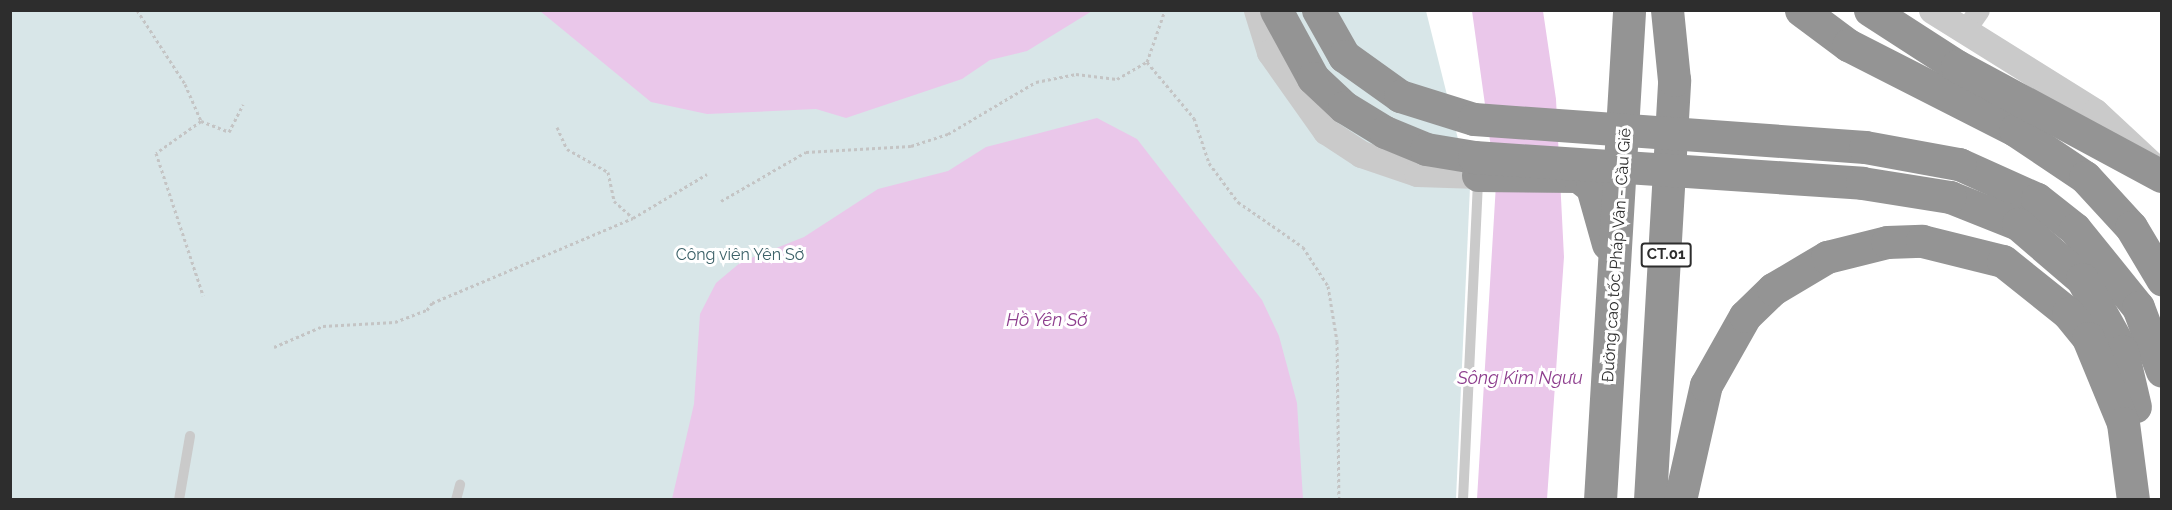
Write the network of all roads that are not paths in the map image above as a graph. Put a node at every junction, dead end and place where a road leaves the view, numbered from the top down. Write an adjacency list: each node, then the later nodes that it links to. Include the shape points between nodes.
1 (1257, 10): 11 (street, via 1270,52 1326,131 1360,154 1417,173)
2 (1276, 10): 26 (highway, bridge, via 1313,78 1344,107 1385,132 1426,149 1474,157 1862,183 1950,197 1989,208 2053,251 2082,279 2108,319 2132,389 2141,442)
3 (1318, 10): 16 (highway, bridge, via 1344,56 1400,96 1474,119 1865,147 1959,164 2037,199 2075,230 2138,307)
4 (1610, 10): 13 (highway)
5 (1629, 10): 15 (highway, Đường cao tốc Pháp Vân - Cầu Giẽ / CT.01)
6 (1667, 10): 23 (highway, CT.01, via 1674,92)
7 (1801, 10): 14 (highway, via 1848,45 2014,130 2085,177 2131,227)
8 (1870, 10): 12 (highway, via 1957,66)
9 (1932, 10): 10 (street)
10 (1972, 20): 12 (street, via 2095,112)
11 (1485, 175): 13 (highway, via 1578,176 1592,187); 21 (lane)
12 (2161, 176)
13 (1608, 244): 15 (highway)
14 (2162, 279)
15 (1612, 326): 22 (highway, Đường cao tốc Pháp Vân - Cầu Giẽ / CT.01)
16 (2162, 371)
17 (190, 436): 19 (lane)
18 (460, 485): 20 (lane)
19 (179, 500)
20 (456, 500)
21 (1463, 500)
22 (1600, 500)
23 (1650, 500)
24 (1680, 500): 25 (highway, via 1706,386 1745,316 1773,290 1827,257 1887,242 1922,241 2003,261 2068,313 2088,338 2119,412)
25 (2133, 500)
26 (2142, 500)

